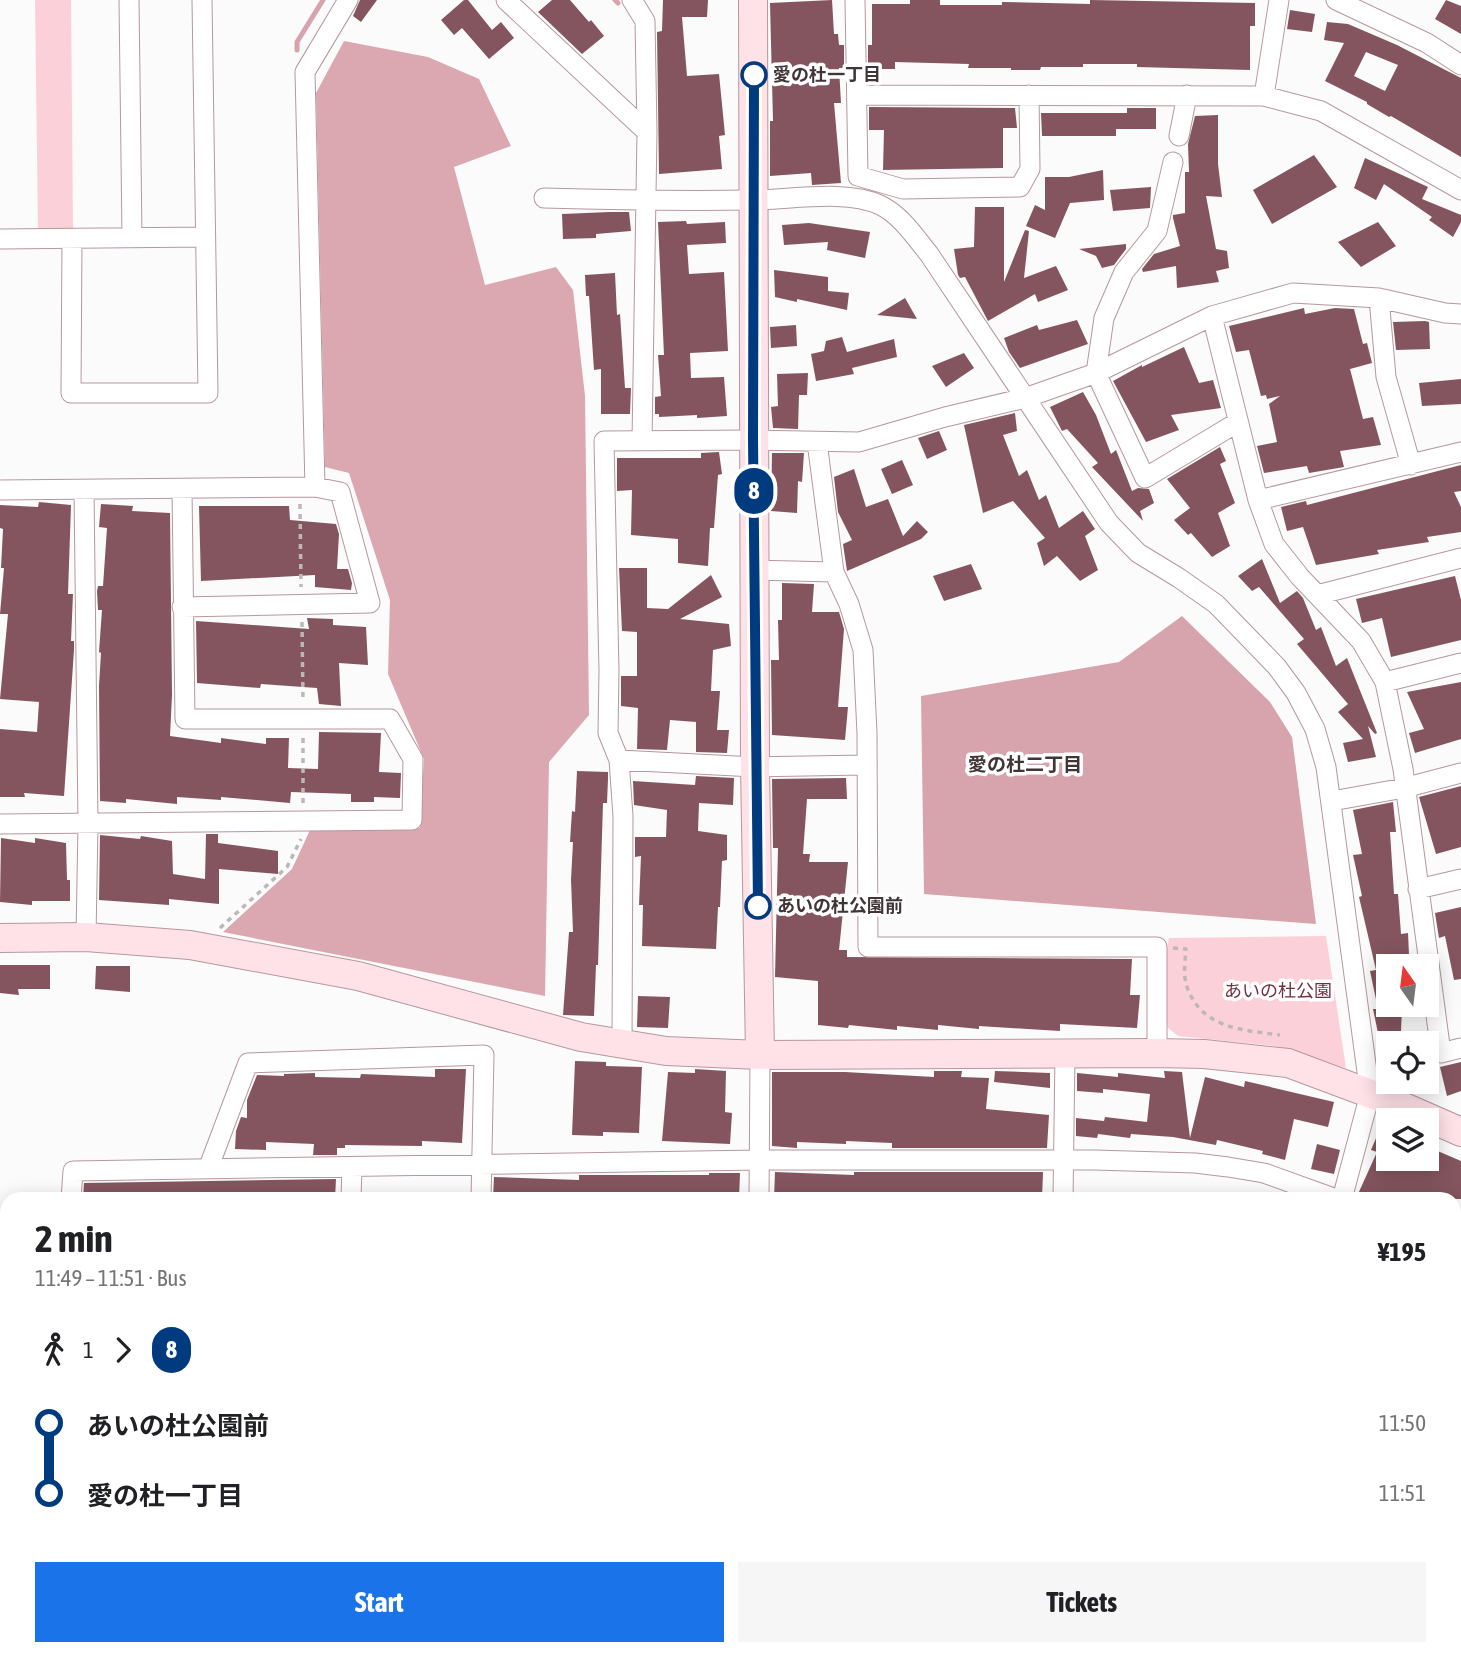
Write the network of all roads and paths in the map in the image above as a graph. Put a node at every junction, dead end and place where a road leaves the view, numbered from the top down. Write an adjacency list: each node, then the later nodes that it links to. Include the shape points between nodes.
1 (129, 0): 22 (street)
2 (202, 0): 23 (street)
3 (348, 0): 37 (street, via 306,72)
4 (506, 0): 15 (street)
5 (632, 0): 15 (street, via 645,21)
6 (753, 0): 21 (street)
7 (855, 0): 11 (street)
8 (1279, 0): 14 (street)
9 (1336, 0): 10 (street, via 1427,43)
10 (1461, 65)
11 (857, 95): 12 (street); 12 (street, via 858,176 904,189 1020,187 1030,169)
12 (1029, 95): 13 (street)
13 (1187, 95): 14 (street); 16 (street)
14 (1264, 96): 18 (street, via 1321,111)
15 (647, 132): 20 (street)
16 (1178, 136)
17 (1173, 162): 29 (street, via 1157,231 1124,272 1104,318)
18 (1461, 190)
19 (544, 198): 20 (street)
20 (645, 200): 21 (street); 33 (street)
21 (755, 200): 30 (street, via 834,197 881,205 929,254); 32 (street)
22 (132, 237): 23 (street); 25 (street)
23 (205, 237): 25 (street, via 208,393 71,393)
24 (0, 239): 25 (street)
25 (72, 239)
26 (1379, 298): 27 (street); 28 (street, via 1293,293); 36 (street, via 1386,377)
27 (1461, 314)
28 (1212, 316): 29 (street); 31 (street)
29 (1096, 373): 30 (street); 31 (street, via 1145,478)
30 (1025, 398): 34 (street, via 859,442); 56 (street, via 1109,523 1138,553 1216,604 1296,693 1315,729)
31 (1238, 422): 41 (street)
32 (753, 440): 33 (street); 34 (street); 43 (street)
33 (642, 441): 51 (street, via 604,441 608,733)
34 (817, 442): 44 (street)
35 (1461, 452): 36 (street)
36 (1411, 465): 41 (street)
37 (307, 487): 38 (street); 46 (path); 46 (street, via 340,492 370,603)
38 (182, 489): 40 (street); 47 (street)
39 (0, 490): 40 (street)
40 (84, 490): 59 (street)
41 (1258, 500): 45 (street, via 1274,544)
42 (1461, 558): 45 (street)
43 (754, 570): 44 (street); 53 (street)
44 (834, 572): 52 (street, via 863,650)
45 (1317, 595): 49 (street, via 1362,641)
46 (302, 605): 47 (street); 50 (path)
47 (182, 607): 50 (street, via 185,719)
48 (1461, 663): 49 (street)
49 (1385, 682): 55 (street)
50 (303, 719): 57 (path); 57 (street, via 390,719 413,759 412,820)
51 (619, 760): 53 (street); 67 (street)
52 (865, 765): 53 (street); 69 (street, via 868,947 1157,947)
53 (755, 767): 71 (street)
54 (1461, 773): 55 (street)
55 (1404, 788): 56 (street); 61 (street)
56 (1332, 802): 72 (street)
57 (303, 821): 59 (street); 64 (path, via 304,833 287,867)
58 (0, 824): 59 (street)
59 (88, 824): 62 (street)
60 (1461, 879): 61 (street)
61 (1418, 889): 68 (street, via 1441,1053)
62 (86, 937): 63 (street); 64 (street)
63 (0, 939)
64 (200, 947): 67 (street, via 358,976)
65 (1186, 949): 66 (path, via 1187,988 1206,1015 1234,1028)
66 (1280, 1035)
67 (622, 1044): 71 (street)
68 (1461, 1048)
69 (1157, 1053): 70 (street); 72 (street, via 1287,1063)
70 (1065, 1054): 71 (street); 75 (street)
71 (760, 1055): 74 (street)
72 (1370, 1094): 73 (street); 85 (street)
73 (1461, 1132)
74 (758, 1160): 75 (street); 76 (street); 82 (street)
75 (1063, 1161): 83 (street); 84 (street, via 1228,1167 1264,1173)
76 (482, 1165): 77 (street); 78 (street, via 484,1055 248,1063); 81 (street)
77 (352, 1167): 78 (street); 80 (street)
78 (208, 1169): 79 (street, via 73,1171)
79 (72, 1192)
80 (351, 1192)
81 (481, 1192)
82 (759, 1192)
83 (1063, 1192)
84 (1317, 1192)
85 (1344, 1192)

